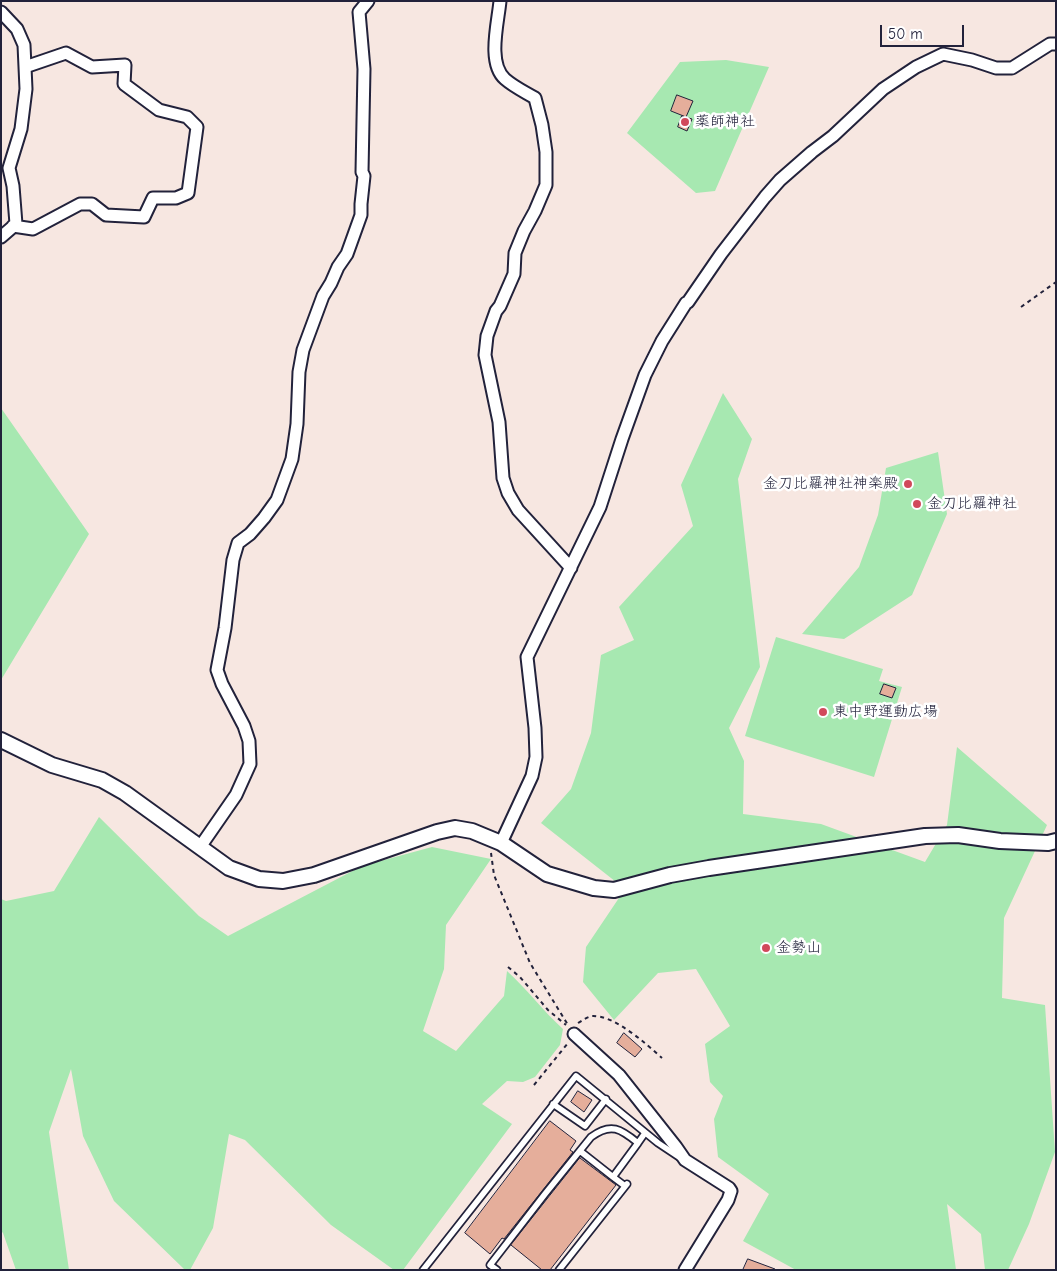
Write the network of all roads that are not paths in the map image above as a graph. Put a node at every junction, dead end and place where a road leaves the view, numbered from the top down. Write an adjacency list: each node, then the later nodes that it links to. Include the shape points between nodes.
1 (368, 1): 12 (street, via 358,12 364,69 361,215 347,254 323,296 303,350 292,460 276,500 250,534 238,543 233,560 217,670 244,726 249,741 250,764 236,795)
2 (500, 1): 8 (street, via 494,46 496,63 507,81 535,98 546,152 546,185 524,231 516,253 514,274 486,336 485,355 499,422 503,478 508,493 518,510)
3 (1, 12): 5 (street, via 17,29 24,46)
4 (1056, 44): 8 (street, via 1050,44 1012,68 996,68 942,54 883,89 780,180 720,254 662,340 645,375 600,507)
5 (25, 67): 6 (street, via 21,130 9,168 14,186 16,224); 6 (street, via 66,53 92,67 125,65 124,84 159,110 187,117 197,127 188,193 176,198 153,198 144,217 106,215 92,204 80,204 32,229)
6 (13, 226): 7 (street)
7 (1, 237)
8 (571, 568): 10 (street, via 527,658 536,757 532,776)
9 (1, 740): 12 (street, via 52,765 102,780 125,792)
10 (495, 841): 11 (street, via 547,874 594,888 614,890 709,868 925,836); 12 (street, via 455,828 314,875 282,881 259,879 229,868)
11 (1056, 841)
12 (200, 847)
13 (573, 1032): 19 (street, via 619,1075)
14 (606, 1099): 15 (lane, via 585,1126); 15 (lane, via 576,1076); 16 (lane)
15 (553, 1104): 21 (lane)
16 (645, 1133): 17 (lane); 19 (lane)
17 (638, 1143): 18 (lane, via 625,1132 608,1129 591,1137); 20 (lane)
18 (580, 1151): 20 (lane); 22 (lane, via 490,1265)
19 (685, 1160): 24 (street, via 731,1191)
20 (613, 1177): 23 (lane, via 626,1185)
21 (423, 1270)
22 (496, 1270)
23 (560, 1270)
24 (685, 1270)

